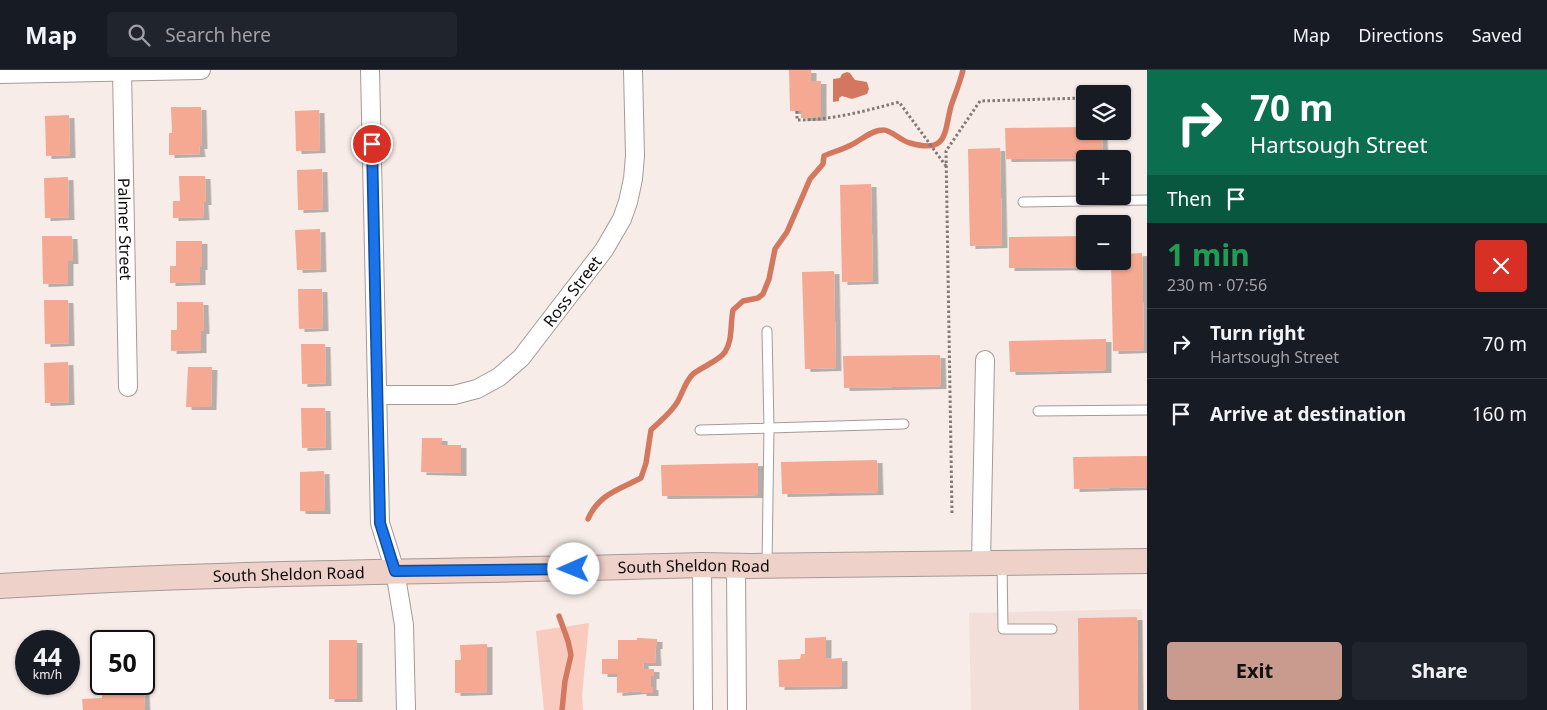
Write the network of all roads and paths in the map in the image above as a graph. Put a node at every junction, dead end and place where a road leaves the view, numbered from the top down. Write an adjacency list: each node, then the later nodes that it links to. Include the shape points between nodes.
1 (201, 70): 4 (street)
2 (370, 70): 14 (street)
3 (633, 70): 14 (street, Ross Street, via 635,156 625,211 604,250 521,358 499,377 454,395)
4 (122, 71): 5 (street); 13 (street, Palmer Street)
5 (0, 74)
6 (1076, 98): 8 (path, via 980,101 946,151)
7 (797, 111): 8 (path, via 797,120 812,120 852,115 898,102)
8 (945, 166): 20 (path)
9 (1147, 200): 10 (lane)
10 (1023, 202)
11 (767, 331): 18 (lane)
12 (986, 360): 22 (street)
13 (128, 387)
14 (377, 395): 26 (street, via 380,523)
15 (1038, 410): 16 (lane)
16 (1147, 410)
17 (904, 424): 18 (lane)
18 (769, 428): 19 (lane); 25 (lane)
19 (700, 430)
20 (952, 513)
21 (1147, 561): 22 (main road, South Sheldon Road)
22 (992, 563): 25 (main road, South Sheldon Road); 28 (lane, via 1003,629)
23 (702, 565): 24 (main road, South Sheldon Road); 26 (main road, South Sheldon Road); 30 (street)
24 (736, 566): 25 (main road, South Sheldon Road); 31 (street)
25 (767, 566)
26 (395, 571): 27 (main road, South Sheldon Road, via 106,579); 29 (street, via 404,625)
27 (0, 586)
28 (1052, 629)
29 (406, 710)
30 (703, 710)
31 (737, 710)

